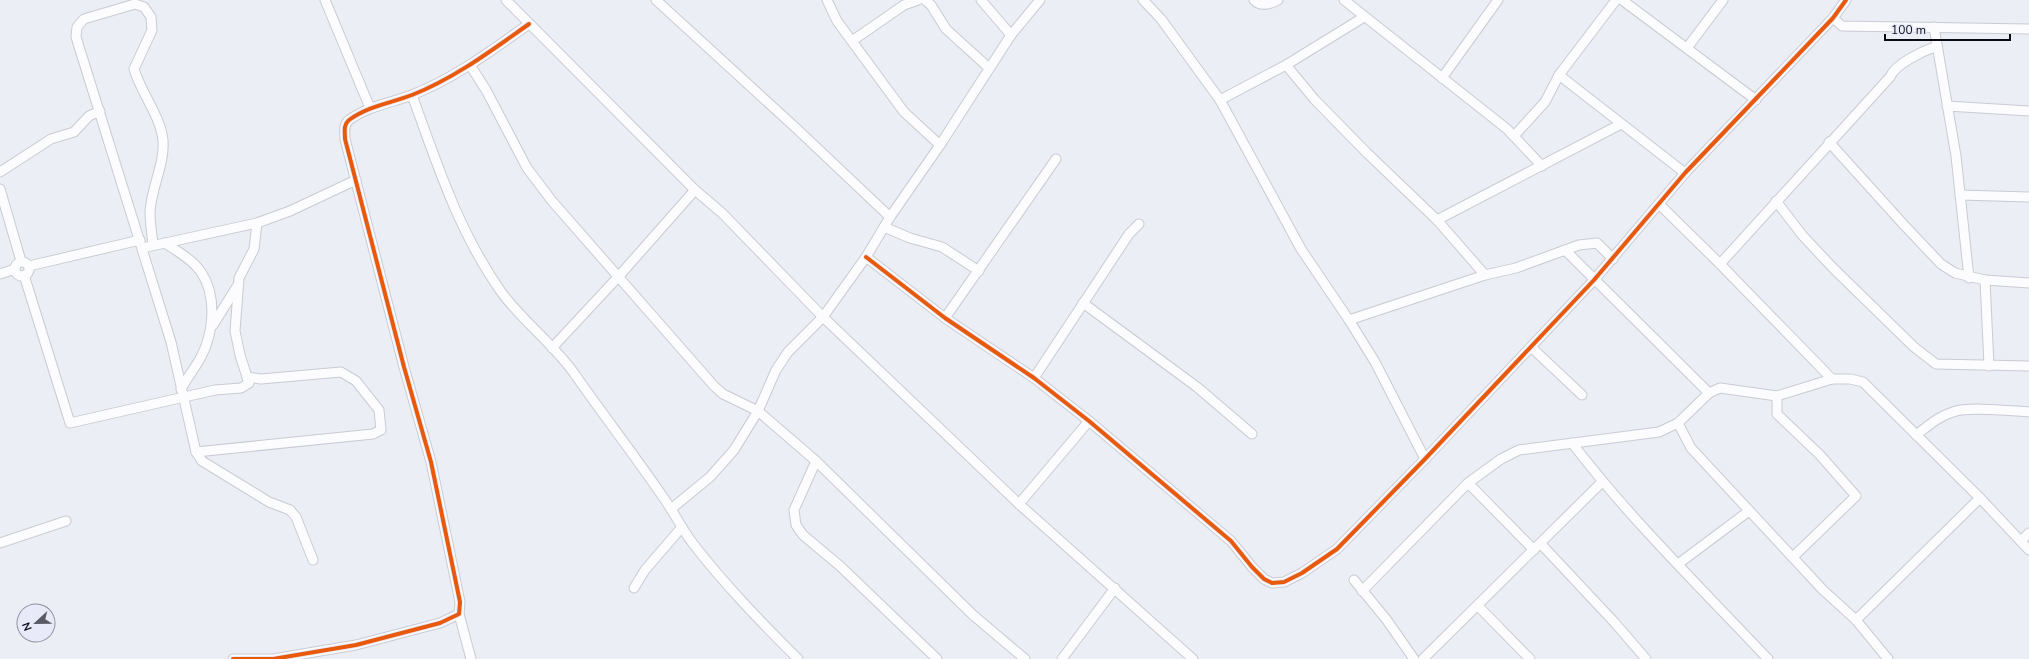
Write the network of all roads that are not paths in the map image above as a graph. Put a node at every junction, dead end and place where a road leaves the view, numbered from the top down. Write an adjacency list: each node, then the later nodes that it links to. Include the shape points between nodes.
1 (325, 0): 36 (street)
2 (506, 0): 20 (street)
3 (656, 0): 54 (street, via 798,129)
4 (827, 0): 24 (street, via 837,21)
5 (918, 0): 24 (street, via 904,5)
6 (926, 0): 29 (street, via 946,29)
7 (981, 0): 23 (street)
8 (1040, 0): 23 (street)
9 (1143, 0): 33 (street, via 1165,25)
10 (1254, 0): 11 (street, via 1258,4 1266,5)
11 (1278, 0)
12 (1344, 0): 18 (street)
13 (1498, 0): 31 (street)
14 (1616, 0): 30 (street)
15 (1622, 0): 26 (street)
16 (1723, 0): 26 (street)
17 (1846, 0): 19 (street)
18 (1364, 16): 28 (street); 31 (street)
19 (1833, 18): 21 (street, via 1842,26); 34 (street)
20 (529, 24): 27 (street); 49 (street)
21 (1934, 27): 22 (street); 25 (street)
22 (2029, 29)
23 (1010, 35): 29 (street)
24 (852, 41): 42 (street, via 904,112)
25 (1937, 46): 35 (street); 41 (street, via 1892,70 1890,77)
26 (1687, 48): 34 (street)
27 (470, 65): 32 (street); 72 (street, via 527,168 552,201)
28 (1286, 65): 33 (street); 55 (street, via 1315,100)
29 (989, 68): 42 (street)
30 (1559, 75): 39 (street); 40 (street, via 1545,102)
31 (1442, 78): 40 (street)
32 (412, 95): 36 (street); 84 (street, via 449,197 484,267 516,312)
33 (1220, 100): 81 (street, via 1301,249)
34 (1756, 100): 46 (street)
35 (1947, 106): 38 (street); 50 (street)
36 (370, 108): 47 (street, via 349,120 344,129)
37 (100, 111): 45 (street, via 89,116 74,132 52,139); 60 (street); 61 (street, via 76,37 77,27 84,19 135,4 144,7 151,17 152,30 134,69 163,139 150,211)
38 (2029, 111)
39 (1621, 124): 44 (street); 46 (street)
40 (1514, 136): 44 (street)
41 (1829, 142): 52 (street); 73 (street, via 1941,264)
42 (940, 145): 54 (street)
43 (1056, 159): 68 (street)
44 (1542, 166): 55 (street)
45 (0, 172)
46 (1685, 172): 53 (street)
47 (356, 180): 56 (street, via 290,212); 125 (street, via 431,462 460,602)
48 (0, 190): 65 (street)
49 (695, 190): 72 (street); 79 (street, via 722,213)
50 (1960, 195): 51 (street); 73 (street)
51 (2029, 197)
52 (1776, 201): 66 (street); 85 (street, via 1803,236 1925,356 1936,364)
53 (1660, 205): 64 (street); 66 (street)
54 (890, 218): 58 (street)
55 (1437, 220): 70 (street)
56 (257, 223): 59 (street); 77 (street, via 254,249 240,272)
57 (1139, 224): 78 (street, via 1129,234)
58 (884, 228): 63 (street); 68 (street, via 942,247)
59 (165, 243): 61 (street); 82 (street, via 201,272 212,298)
60 (141, 244): 61 (street); 65 (street); 91 (street, via 171,342)
61 (153, 245)
62 (1565, 250): 64 (street, via 1597,243); 70 (street, via 1516,268); 74 (street)
63 (866, 257): 79 (street); 80 (street)
64 (1613, 259): 74 (street)
65 (25, 264): 67 (street, via 16,266); 71 (street, via 28,272)
66 (1720, 264): 89 (street)
67 (15, 269): 69 (street); 71 (street, via 18,274)
68 (979, 271): 80 (street)
69 (0, 274)
70 (1484, 275): 81 (street)
71 (24, 276): 91 (street, via 70,423)
72 (619, 276): 84 (street); 94 (street, via 714,386 724,394)
73 (1969, 278): 75 (street)
74 (1594, 280): 83 (street); 90 (street)
75 (1985, 280): 76 (street); 85 (street)
76 (2029, 283)
77 (238, 284): 82 (street); 87 (street, via 236,331)
78 (1083, 303): 88 (street); 98 (street, via 1197,388)
79 (823, 317): 94 (street, via 788,352 776,370); 107 (street)
80 (946, 318): 88 (street)
81 (1349, 320): 102 (street, via 1375,362)
82 (210, 331): 91 (street, via 201,357)
83 (1531, 347): 92 (street); 102 (street)
84 (552, 348): 108 (street, via 568,364)
85 (1989, 366): 86 (street)
86 (2029, 366)
87 (247, 376): 91 (street, via 249,382 241,388); 101 (street, via 260,379 341,372 356,381 379,410 381,430 373,434)
88 (1034, 378): 96 (street)
89 (1832, 379): 93 (street); 99 (street, via 1863,382)
90 (1709, 392): 93 (street, via 1720,388); 97 (street)
91 (182, 393): 101 (street)
92 (1582, 395)
93 (1777, 396): 117 (street, via 1777,414 1820,455 1856,496)
94 (758, 411): 103 (street); 108 (street, via 734,450 710,477)
95 (2029, 412): 99 (street, via 1955,411 1938,419)
96 (1089, 421): 102 (street, via 1227,537 1252,567 1272,583 1284,582 1302,573 1337,549); 107 (street)
97 (1678, 423): 100 (street, via 1659,432); 109 (street, via 1691,448)
98 (1252, 434)
99 (1916, 435): 106 (street)
100 (1572, 443): 104 (street); 105 (street, via 1519,450 1495,463)
101 (196, 452): 118 (street, via 202,461 269,502 290,510 296,517)
102 (1425, 459)
103 (816, 461): 130 (street, via 794,510 796,525 803,535 840,566); 131 (street, via 972,614)
104 (1602, 482): 115 (street); 119 (street)
105 (1468, 483): 115 (street); 123 (street)
106 (1980, 498): 113 (street); 126 (street)
107 (1019, 504): 122 (street)
108 (671, 510): 111 (street)
109 (1749, 511): 117 (street); 119 (street)
110 (66, 521): 114 (street)
111 (682, 528): 121 (street, via 645,570); 129 (street, via 741,602)
112 (2029, 533): 113 (street)
113 (2021, 541): 116 (street)
114 (0, 543)
115 (1537, 547): 124 (street); 137 (street, via 1615,623)
116 (2029, 550)
117 (1793, 558): 126 (street)
118 (313, 560)
119 (1678, 564): 138 (street)
120 (1354, 580): 123 (street)
121 (634, 588)
122 (1115, 588): 132 (street); 133 (street)
123 (1362, 591): 134 (street, via 1386,619)
124 (1478, 606): 135 (street); 136 (street)
125 (459, 614): 127 (street, via 440,623 356,645 273,659); 128 (street)
126 (1856, 620): 139 (street)
127 (232, 659)
128 (471, 659)
129 (798, 659)
130 (938, 659)
131 (1025, 659)
132 (1062, 659)
133 (1193, 659)
134 (1414, 659)
135 (1423, 659)
136 (1530, 659)
137 (1646, 659)
138 (1768, 659)
139 (1888, 659)

